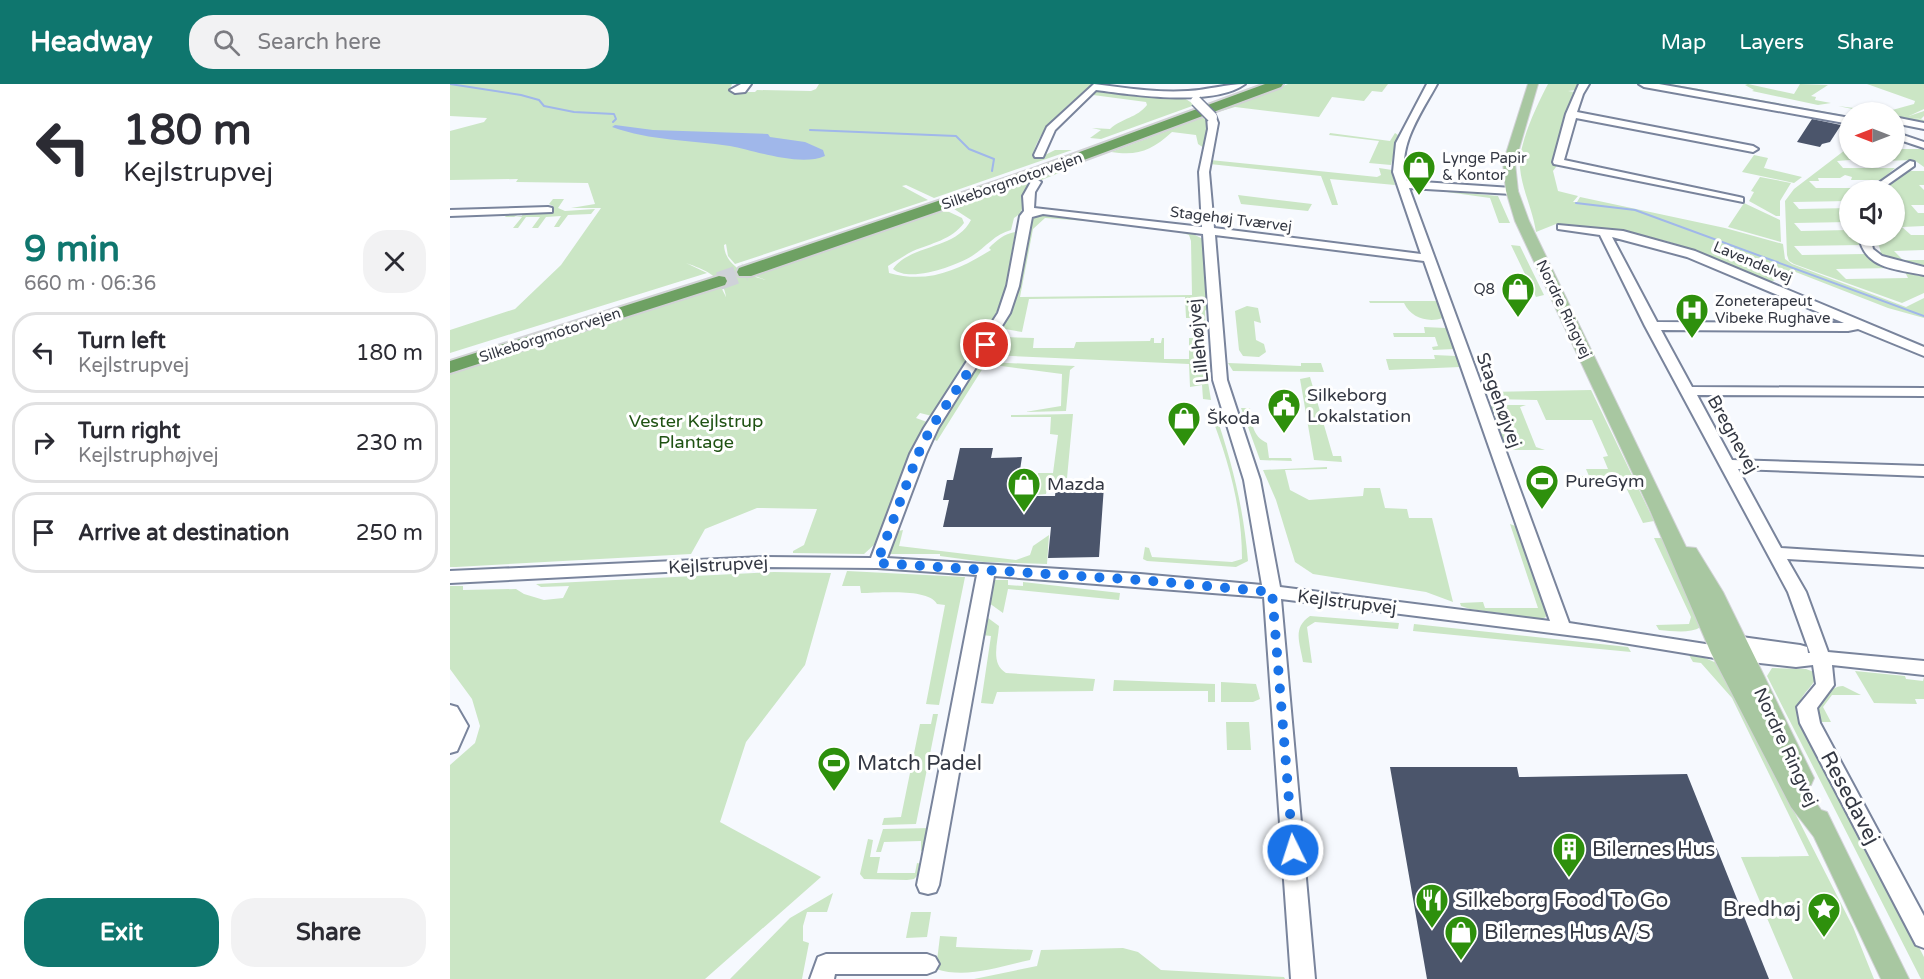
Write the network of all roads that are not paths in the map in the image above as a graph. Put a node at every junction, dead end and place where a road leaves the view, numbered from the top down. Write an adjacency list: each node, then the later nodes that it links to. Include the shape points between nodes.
1 (746, 84): 10 (street, via 742,90)
2 (1240, 84): 11 (street)
3 (1261, 84): 4 (highway, Silkeborgmotorvejen, via 741,270 1050,168)
4 (1276, 84)
5 (1432, 84): 24 (street, Stagehøjvej, via 1401,143 1398,161)
6 (1584, 84): 13 (street)
7 (1644, 84): 14 (street)
8 (1690, 84): 12 (street)
9 (1535, 89): 25 (main road, Nordre Ringvej, via 1509,163)
10 (735, 90)
11 (1192, 97): 20 (street, via 1094,87 1051,129 1040,153); 31 (street, Lillehøjvej, bridge, via 1212,117 1213,132 1204,159)
12 (1839, 110)
13 (1571, 114): 19 (street); 26 (street, via 1558,162)
14 (1839, 119)
15 (1905, 122): 16 (street)
16 (1924, 126)
17 (1905, 139): 18 (street)
18 (1924, 145)
19 (1753, 149)
20 (1053, 151)
21 (1910, 164): 22 (street)
22 (1888, 180)
23 (1036, 182): 28 (street, via 1027,206)
24 (1402, 184): 25 (street); 34 (street, Stagehøjvej)
25 (1512, 190): 52 (main road, Nordre Ringvej, via 1533,244)
26 (1739, 200)
27 (548, 210): 29 (street)
28 (1030, 212): 31 (street, Stagehøj Tværvej); 47 (street, via 1004,313 931,428)
29 (450, 213)
30 (1562, 227): 32 (street, Lavendelvej)
31 (1208, 232): 34 (street, Stagehøj Tværvej); 50 (street, Lillehøjvej, via 1220,380 1252,480)
32 (1604, 232): 36 (street, Lavendelvej, via 1691,254); 37 (street, Bregnevej)
33 (1867, 246): 35 (street, via 1873,256)
34 (1428, 258): 51 (street, Stagehøjvej)
35 (1924, 272)
36 (1858, 324): 37 (street); 38 (street, Lavendelvej)
37 (1652, 326): 41 (street, Bregnevej)
38 (1924, 352)
39 (450, 358): 40 (highway, Silkeborgmotorvejen, via 716,278)
40 (450, 367)
41 (1688, 391): 42 (street); 43 (street, Bregnevej)
42 (1924, 392)
43 (1728, 464): 44 (street); 45 (street, Bregnevej)
44 (1924, 471)
45 (1776, 553): 46 (street); 53 (street, Bregnevej, via 1797,592)
46 (1924, 562)
47 (877, 563): 48 (street, Kejlstrupvej); 49 (street, Kejlstrupvej, via 765,562)
48 (987, 570): 50 (street, Kejlstrupvej); 57 (street)
49 (450, 577)
50 (1272, 592): 51 (street, Kejlstrupvej); 61 (street, Lillehøjvej)
51 (1562, 629): 52 (street, Kejlstrupvej)
52 (1730, 648): 53 (street, Kejlstrupvej, via 1796,661); 62 (main road, Nordre Ringvej, via 1800,800 1822,830)
53 (1821, 658): 54 (street, Kejlstrupvej); 58 (street, Resedavej, via 1825,685 1807,707 1810,723)
54 (1924, 668)
55 (450, 712): 56 (street, via 458,726)
56 (450, 746)
57 (928, 885)
58 (1924, 938)
59 (927, 964): 60 (street, via 826,964)
60 (822, 979)
61 (1303, 979)
62 (1895, 979)

